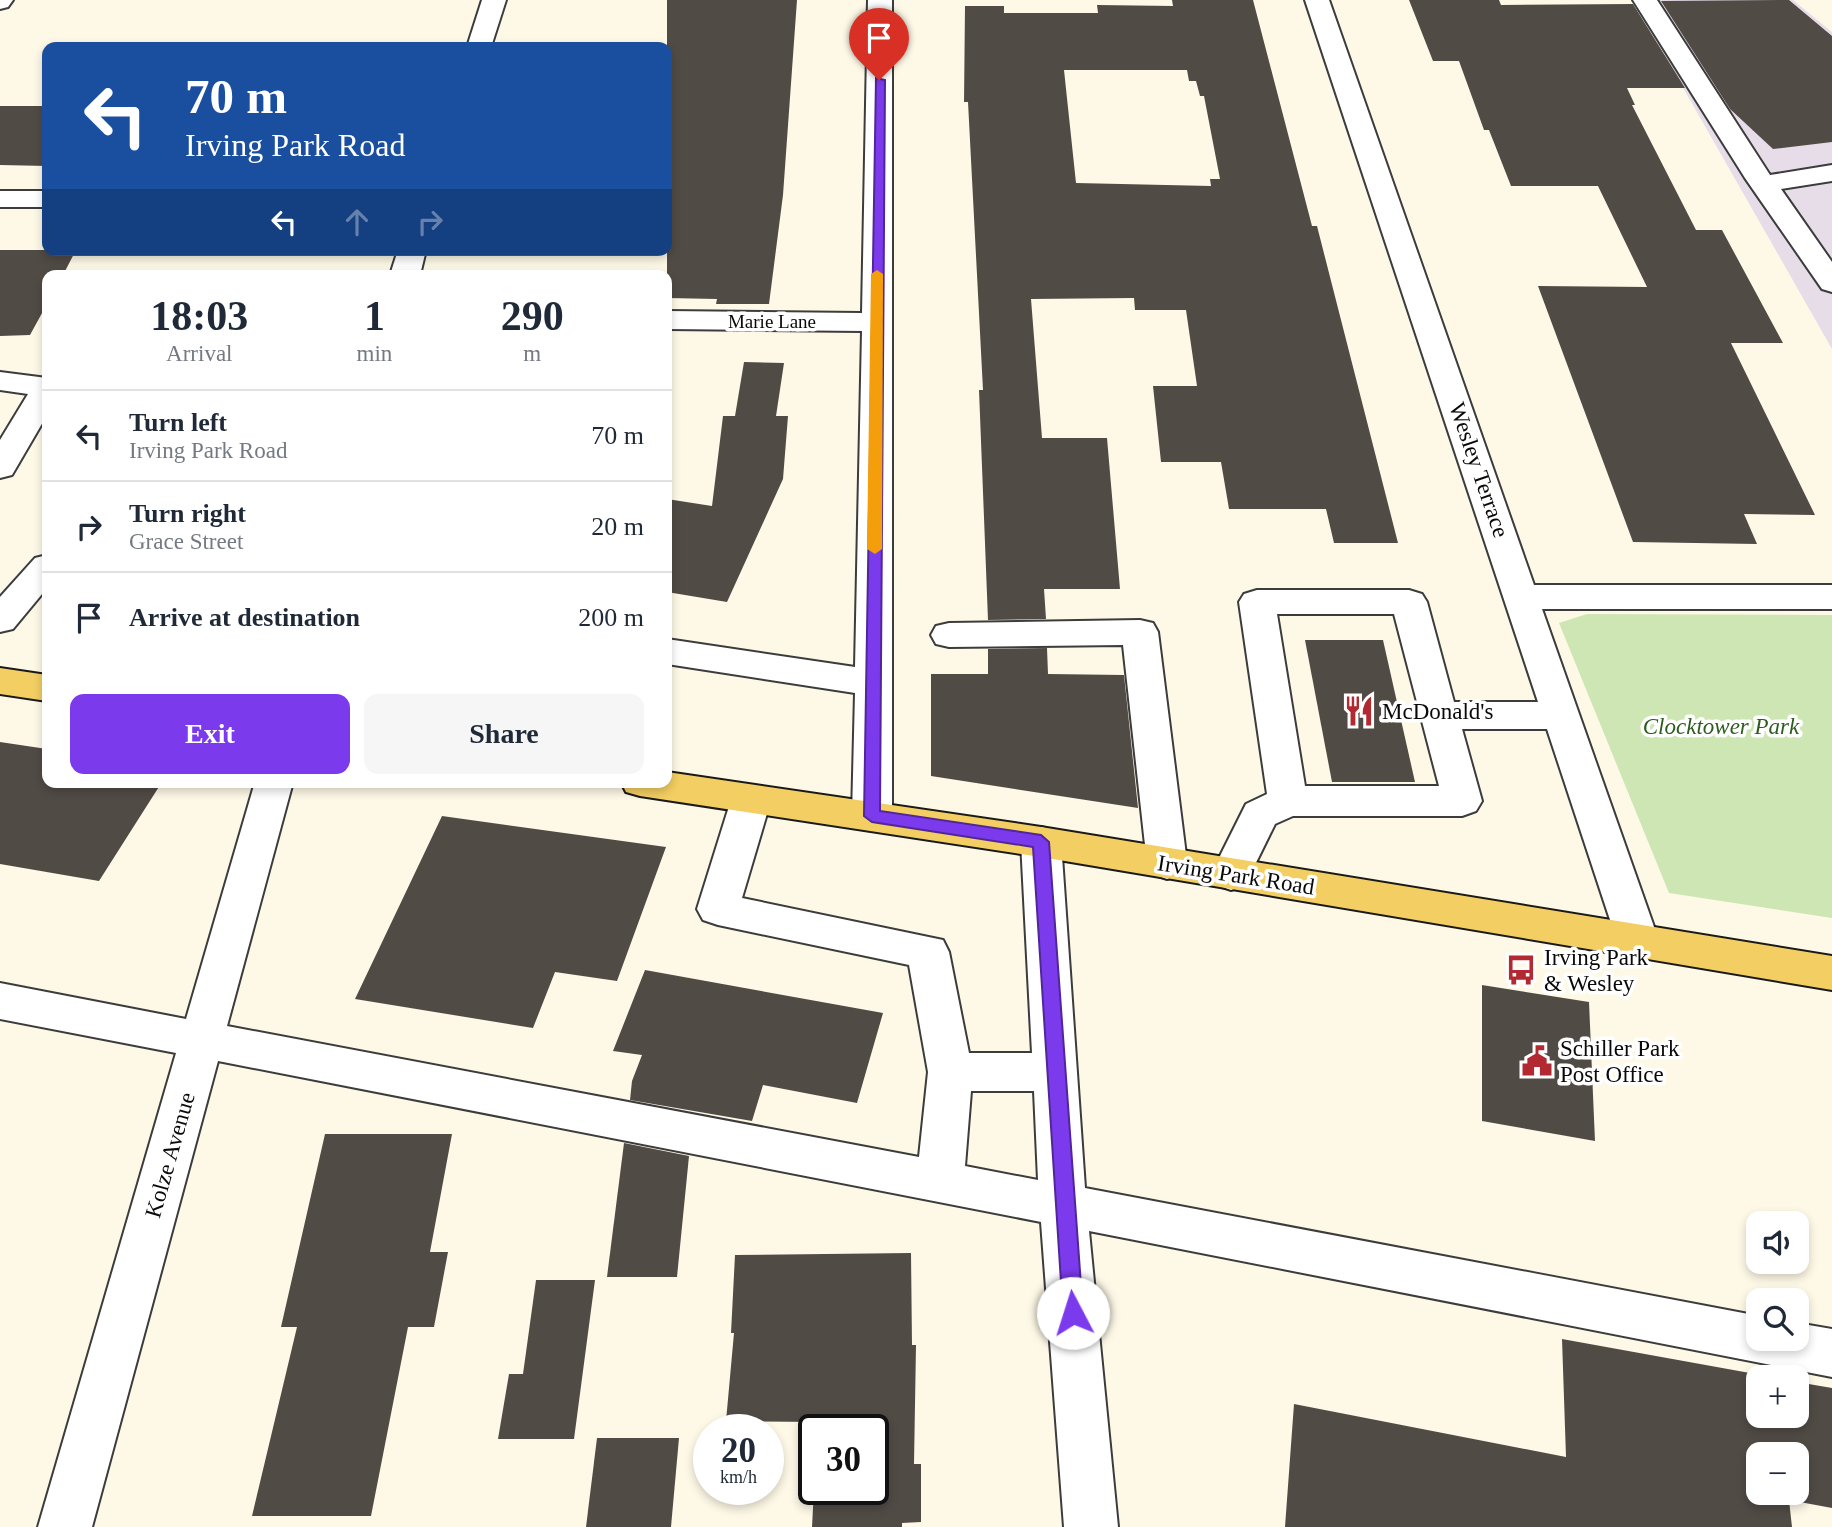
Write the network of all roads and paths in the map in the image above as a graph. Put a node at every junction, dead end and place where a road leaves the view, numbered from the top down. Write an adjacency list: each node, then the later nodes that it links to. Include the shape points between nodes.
1 (494, 0): 5 (street)
2 (880, 0): 12 (street)
3 (1317, 0): 19 (street, Wesley Terrace)
4 (1644, 0): 7 (street)
5 (481, 42)
6 (1832, 173): 7 (street)
7 (1763, 184): 10 (street)
8 (0, 199): 9 (street)
9 (42, 199)
10 (1832, 283)
11 (672, 320): 12 (street, Marie Lane)
12 (877, 322): 25 (street)
13 (0, 382): 14 (street)
14 (42, 387)
15 (42, 394): 16 (street)
16 (10, 433): 17 (street)
17 (0, 468)
18 (42, 572): 21 (street)
19 (1523, 597): 20 (street); 27 (street, Wesley Terrace)
20 (1832, 597)
21 (0, 620)
22 (950, 635): 35 (street, via 1140,632)
23 (672, 653): 25 (street)
24 (0, 681): 26 (main road)
25 (873, 683): 33 (street)
26 (42, 687)
27 (1560, 715): 28 (street); 37 (street, Wesley Terrace)
28 (1439, 716): 32 (street, via 1462,801); 32 (street, via 1409,602 1257,602)
29 (672, 787): 31 (main road, Irving Park Road)
30 (272, 788): 40 (street, Kolze Avenue)
31 (751, 800): 33 (main road, Irving Park Road); 41 (street, via 718,909 928,952)
32 (1288, 801): 36 (street, via 1260,814)
33 (872, 816): 34 (main road, Irving Park Road)
34 (1041, 842): 35 (main road, Irving Park Road); 42 (street)
35 (1167, 863): 36 (main road, Irving Park Road)
36 (1231, 874): 37 (main road, Irving Park Road)
37 (1638, 941): 38 (main road, Irving Park Road)
38 (1832, 973)
39 (0, 1001): 40 (street)
40 (203, 1040): 43 (street); 48 (street, Kolze Avenue)
41 (950, 1072): 42 (street); 43 (street)
42 (1055, 1072): 44 (street)
43 (940, 1182): 44 (street)
44 (1063, 1207): 45 (street); 49 (street)
45 (1746, 1337)
46 (1809, 1349): 47 (street)
47 (1832, 1353)
48 (65, 1527)
49 (1091, 1527)

